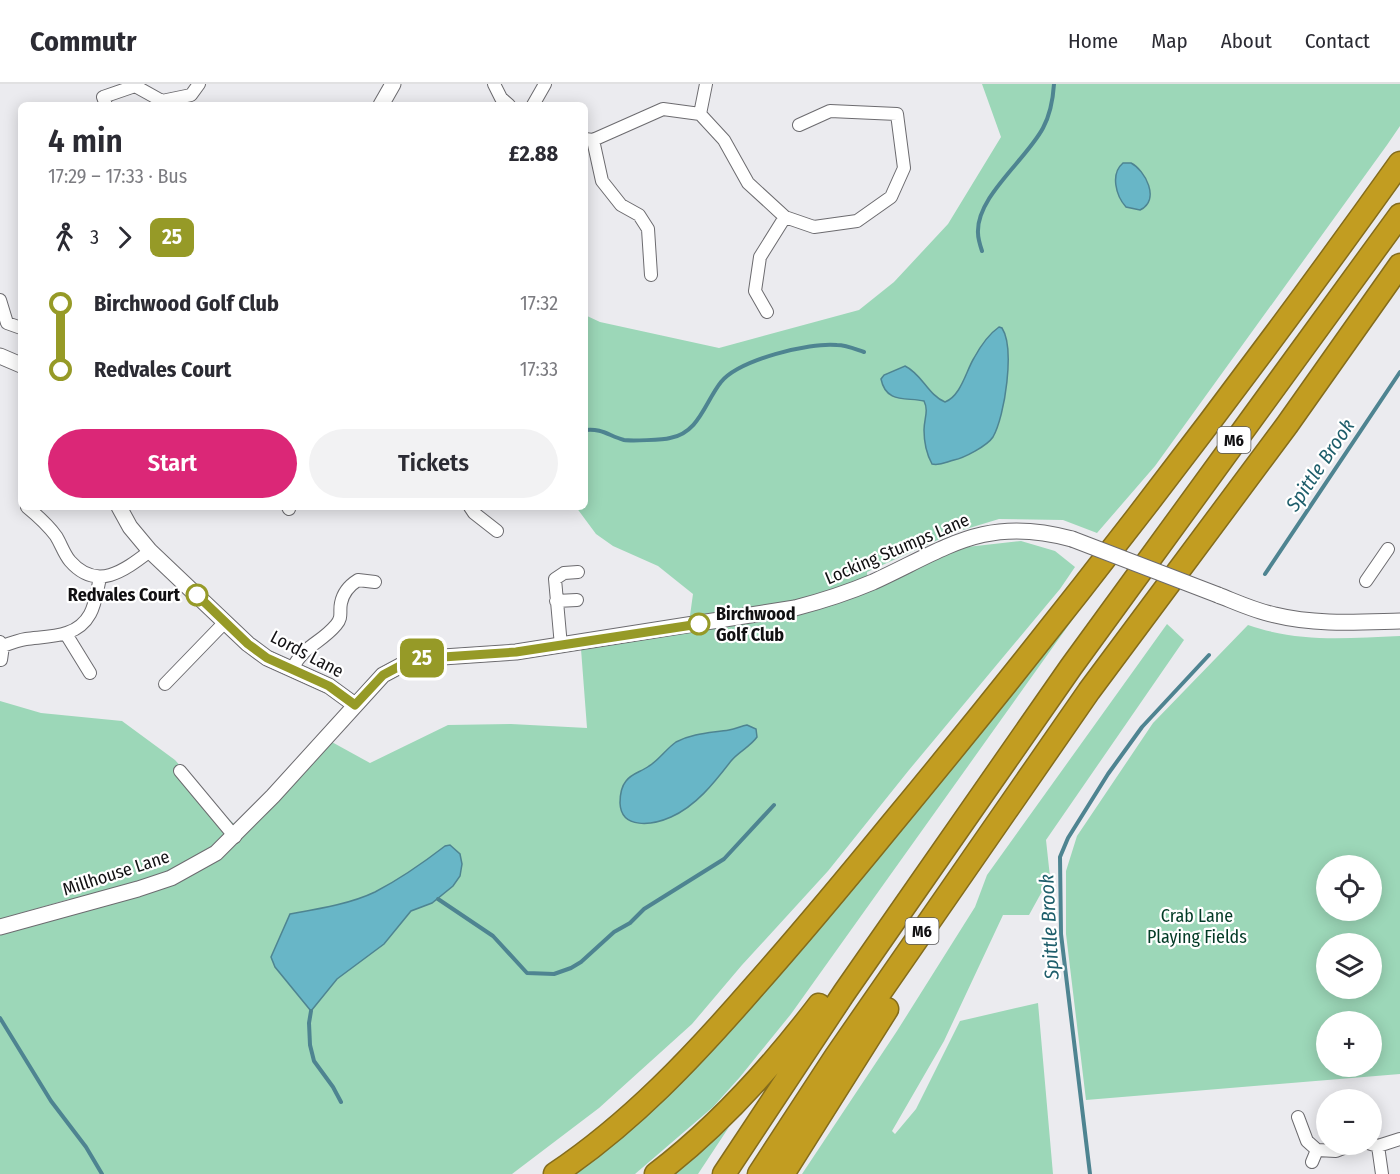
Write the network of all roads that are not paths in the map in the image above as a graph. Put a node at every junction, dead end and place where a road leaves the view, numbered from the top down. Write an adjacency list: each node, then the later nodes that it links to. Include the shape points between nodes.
1 (199, 84): 9 (street, via 191,95)
2 (393, 84): 10 (street)
3 (494, 84): 11 (street)
4 (545, 84): 12 (street)
5 (706, 84): 13 (street)
6 (136, 85): 7 (street, via 103,97); 8 (street)
7 (105, 102)
8 (161, 102)
9 (166, 102)
10 (383, 102)
11 (506, 102)
12 (535, 102)
13 (700, 114): 15 (street, via 663,109); 18 (street, via 723,140 748,183)
14 (799, 124): 18 (street, via 830,111 897,114 904,168 891,197 857,221 814,227)
15 (589, 140): 20 (street, via 603,181 621,205 639,216 648,229)
16 (1400, 163): 60 (highway, via 1310,289 1094,574 849,876 687,1061 647,1101)
17 (1400, 215): 44 (highway, M6)
18 (785, 217): 22 (street, via 760,257 755,291)
19 (1400, 265): 48 (highway, M6, via 1287,425)
20 (651, 275)
21 (0, 300): 23 (street)
22 (767, 312)
23 (4, 325)
24 (0, 356): 25 (street)
25 (18, 364)
26 (31, 510): 33 (street, via 55,535 70,560)
27 (121, 510): 31 (street, Lords Lane)
28 (472, 510): 29 (street)
29 (497, 531)
30 (1388, 549): 34 (street)
31 (150, 551): 33 (street, via 129,568); 39 (street, Lords Lane)
32 (578, 572): 37 (street, via 564,573 555,579)
33 (100, 578): 40 (street, via 89,616)
34 (1366, 581)
35 (375, 582): 45 (street, via 358,580 349,586 336,626 303,652)
36 (577, 600): 37 (street)
37 (556, 601): 42 (street)
38 (1400, 621): 42 (street, Locking Stumps Lane, bridge, via 1342,623 1275,616 1072,539 1030,531 991,532 965,539 834,598 795,609)
39 (225, 622): 45 (street, Lords Lane, via 267,658); 47 (street)
40 (66, 634): 41 (street); 46 (street)
41 (2, 644): 43 (street)
42 (561, 646): 49 (street, Locking Stumps Lane, via 413,659 383,675)
43 (0, 660)
44 (1071, 667): 61 (highway, via 778,1058 704,1135); 62 (highway, M6, via 844,993)
45 (292, 669): 49 (street, Lords Lane, via 329,686)
46 (90, 674)
47 (165, 684)
48 (1089, 691): 63 (highway, M6); 64 (highway)
49 (355, 705): 51 (street, Locking Stumps Lane)
50 (180, 771): 51 (street)
51 (234, 837): 52 (street, Millhouse Lane, via 209,857 171,878)
52 (0, 927)
53 (1298, 1117): 56 (street, via 1307,1141)
54 (1400, 1140): 55 (street)
55 (1382, 1144)
56 (1316, 1149)
57 (1316, 1152): 59 (street)
58 (1377, 1155): 65 (street)
59 (1312, 1162)
60 (555, 1174)
61 (656, 1174)
62 (724, 1174)
63 (759, 1174)
64 (783, 1174)
65 (1382, 1174)

